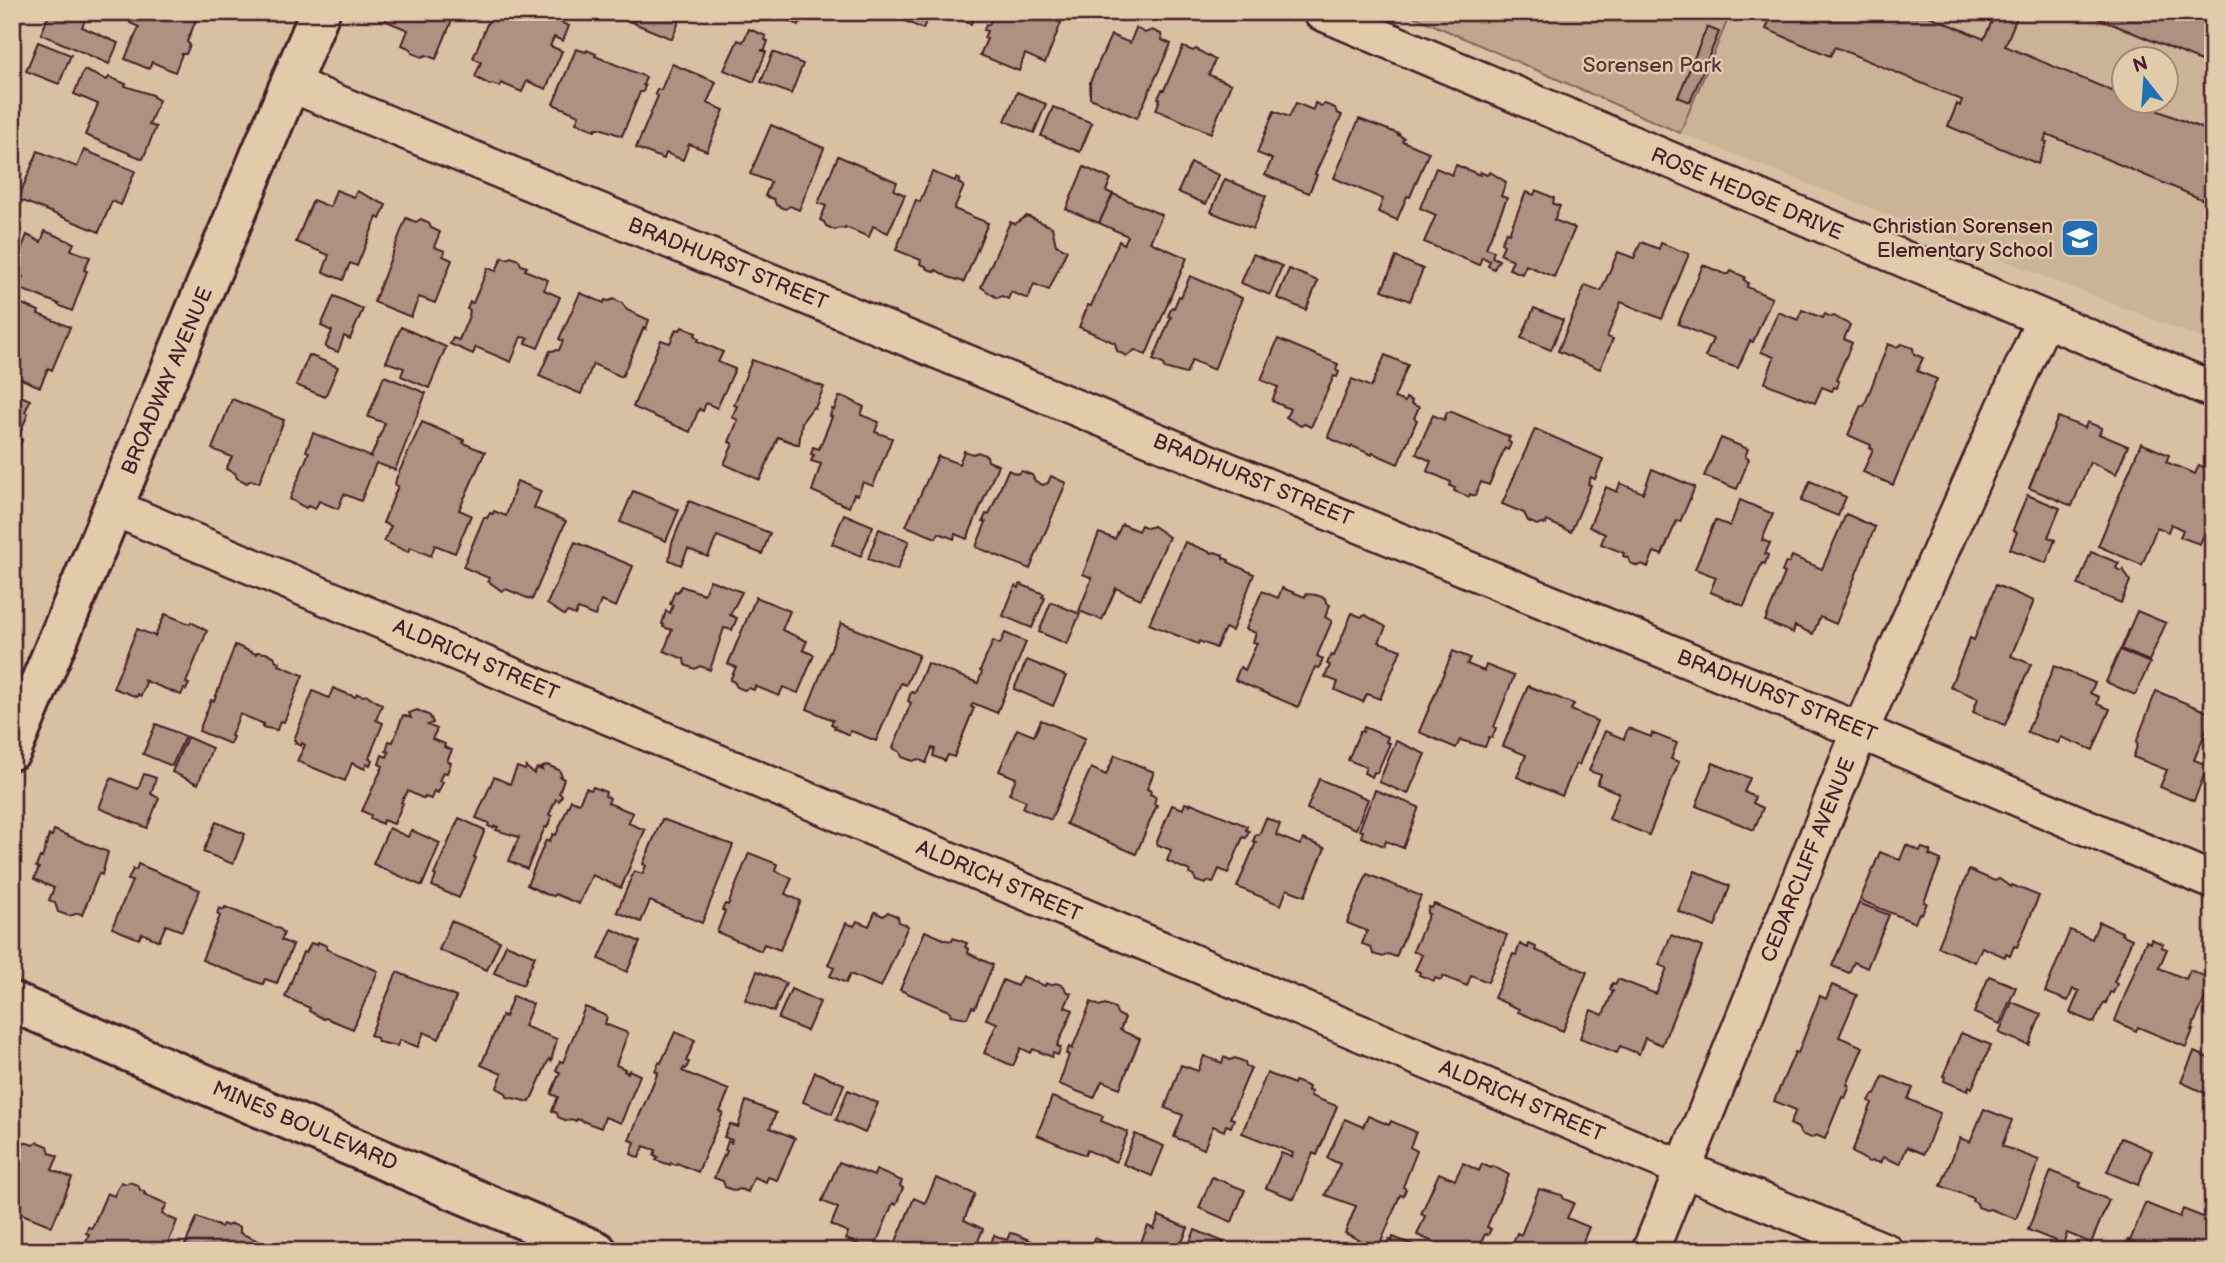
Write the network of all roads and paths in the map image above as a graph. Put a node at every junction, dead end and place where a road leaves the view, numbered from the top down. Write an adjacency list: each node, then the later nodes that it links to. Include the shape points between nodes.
1 (320, 12): 3 (street, BROADWAY AVENUE)
2 (1321, 12): 4 (street, ROSE HEDGE DRIVE)
3 (291, 84): 6 (street, BROADWAY AVENUE); 7 (street, BRADHURST STREET)
4 (2044, 320): 5 (street, ROSE HEDGE DRIVE); 7 (street, CEDARCLIFF AVENUE)
5 (2213, 390)
6 (114, 508): 8 (street, BROADWAY AVENUE); 11 (street, ALDRICH STREET)
7 (1860, 731): 9 (street, BRADHURST STREET); 11 (street, CEDARCLIFF AVENUE)
8 (12, 750)
9 (2213, 881)
10 (12, 1002): 12 (street, MINES BOULEVARD)
11 (1683, 1169): 13 (street, CEDARCLIFF AVENUE); 14 (street, ALDRICH STREET)
12 (597, 1251)
13 (1650, 1251)
14 (1885, 1251)

